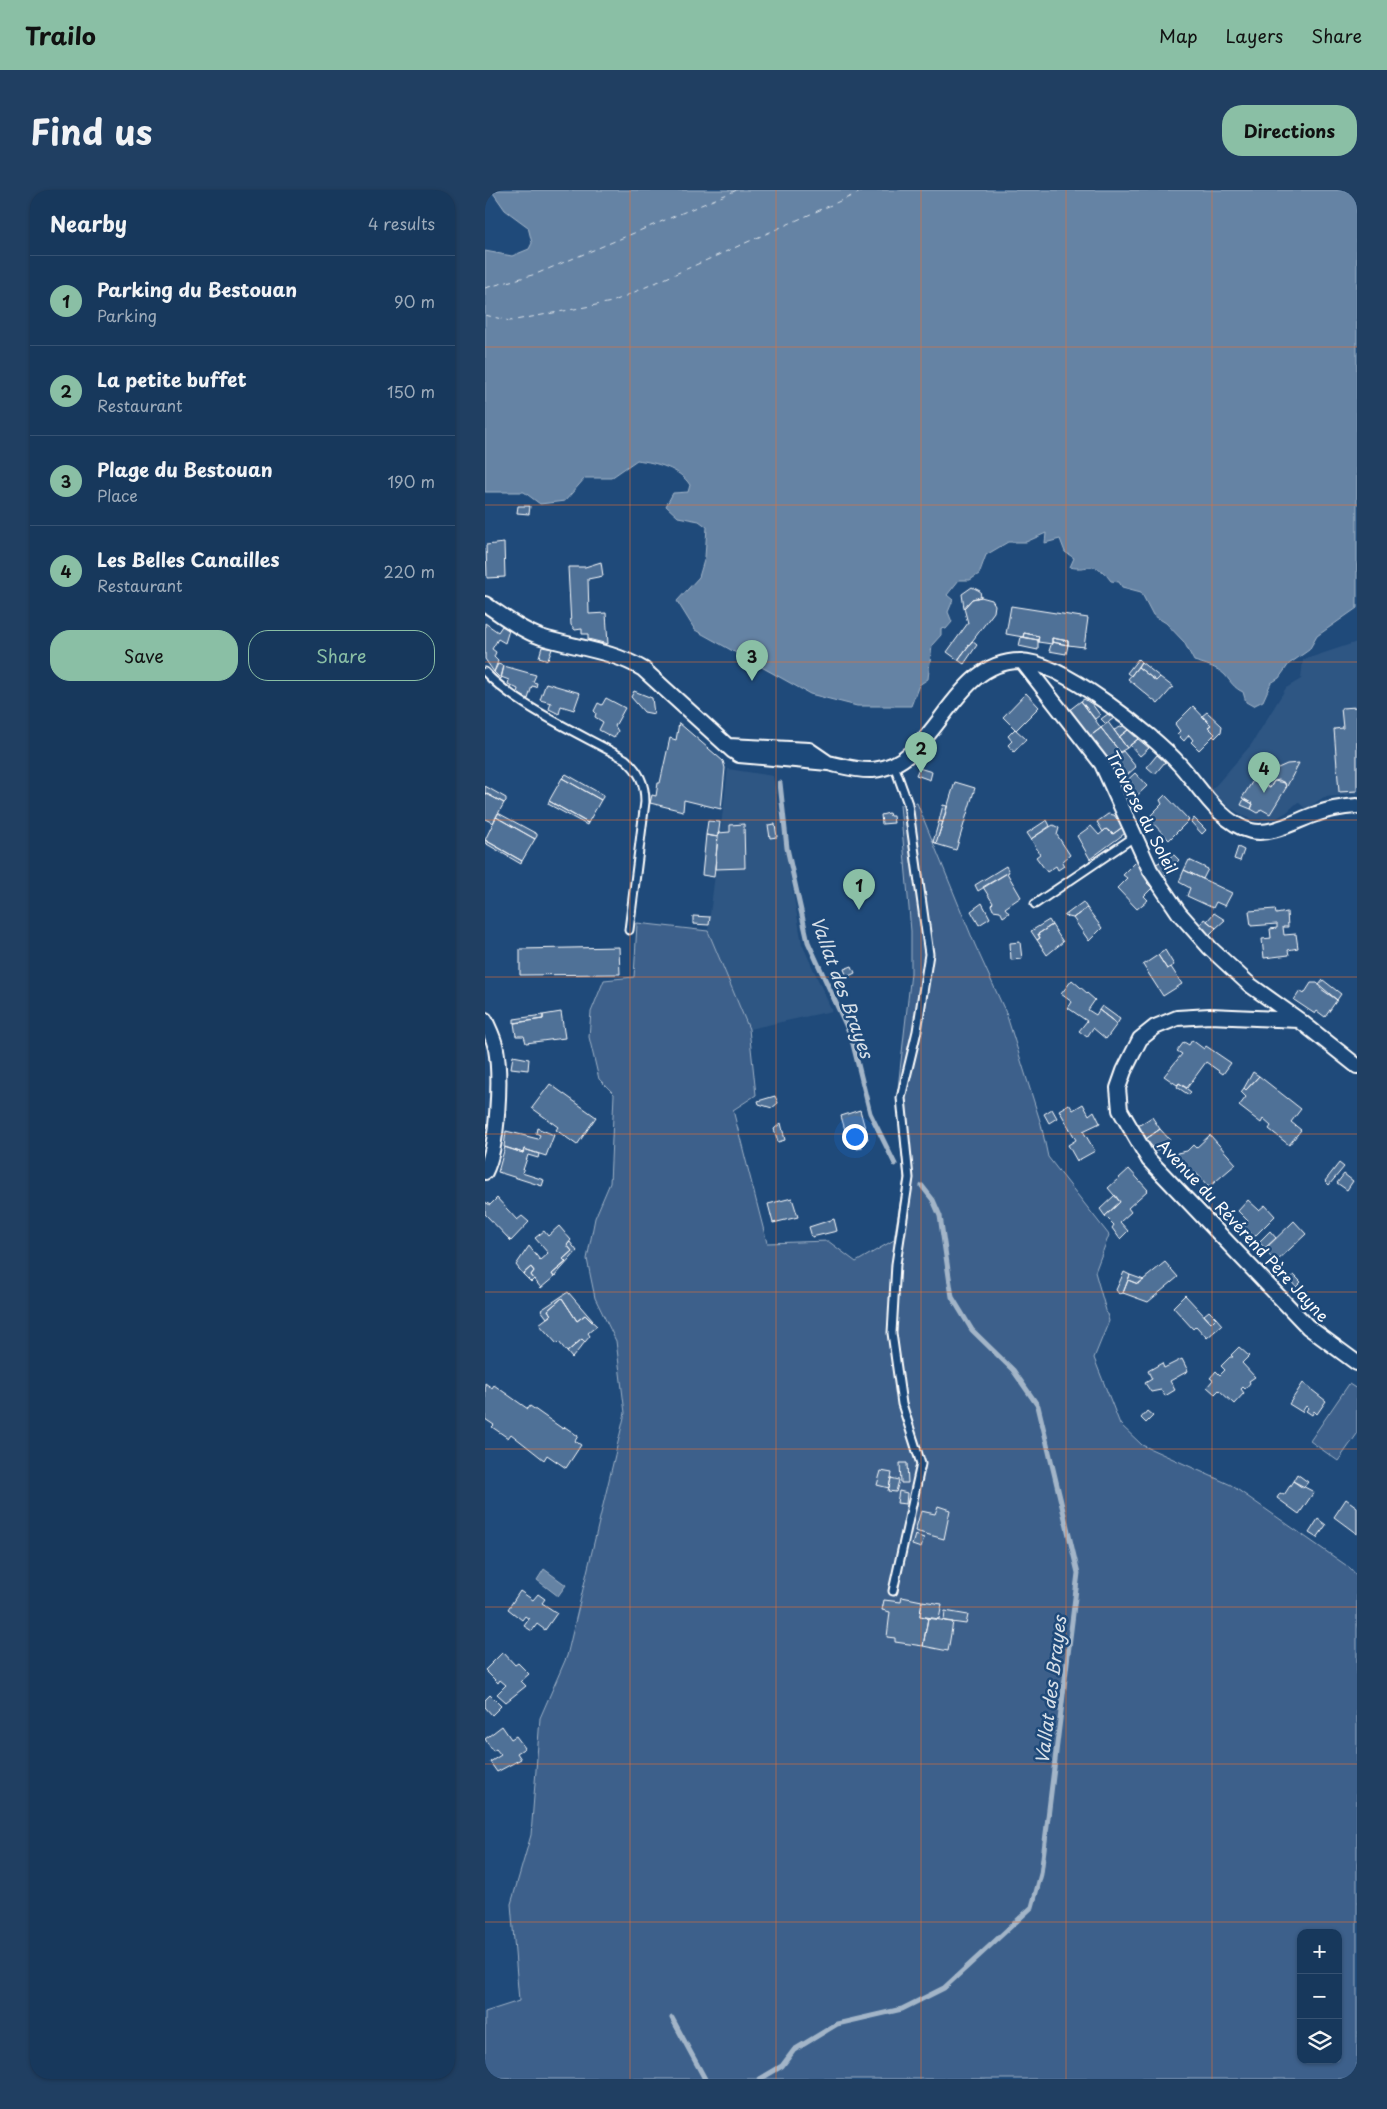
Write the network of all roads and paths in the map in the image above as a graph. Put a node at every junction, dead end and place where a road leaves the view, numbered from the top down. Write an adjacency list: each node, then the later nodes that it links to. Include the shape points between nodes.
1 (485, 604): 4 (street, via 541,637 628,660 745,758 828,763 873,770)
2 (1022, 661): 4 (street, via 1009,662 972,681 914,750); 5 (street, via 1053,671 1127,716 1172,756 1210,802 1251,831 1274,830 1316,814); 6 (street, Traverse du Soleil, via 1102,764)
3 (485, 672): 8 (lane, via 498,686 517,698 625,759 641,777 645,802)
4 (894, 765): 14 (lane, via 908,804 929,954 917,1031 901,1098 909,1178 895,1264 892,1333 902,1404 921,1464)
5 (1357, 806)
6 (1133, 837): 7 (lane); 10 (street, Traverse du Soleil, via 1150,870 1179,913 1209,948 1250,985)
7 (1035, 904)
8 (629, 930)
9 (485, 1020): 12 (street, via 497,1058 495,1134)
10 (1299, 1020): 11 (street, Traverse du Soleil); 13 (street, Avenue du Révérend Père Jayne, via 1210,1016 1177,1018 1155,1026 1140,1039 1124,1071 1117,1088 1120,1110 1149,1160 1308,1327)
11 (1357, 1066)
12 (485, 1172)
13 (1357, 1362)
14 (893, 1591)

